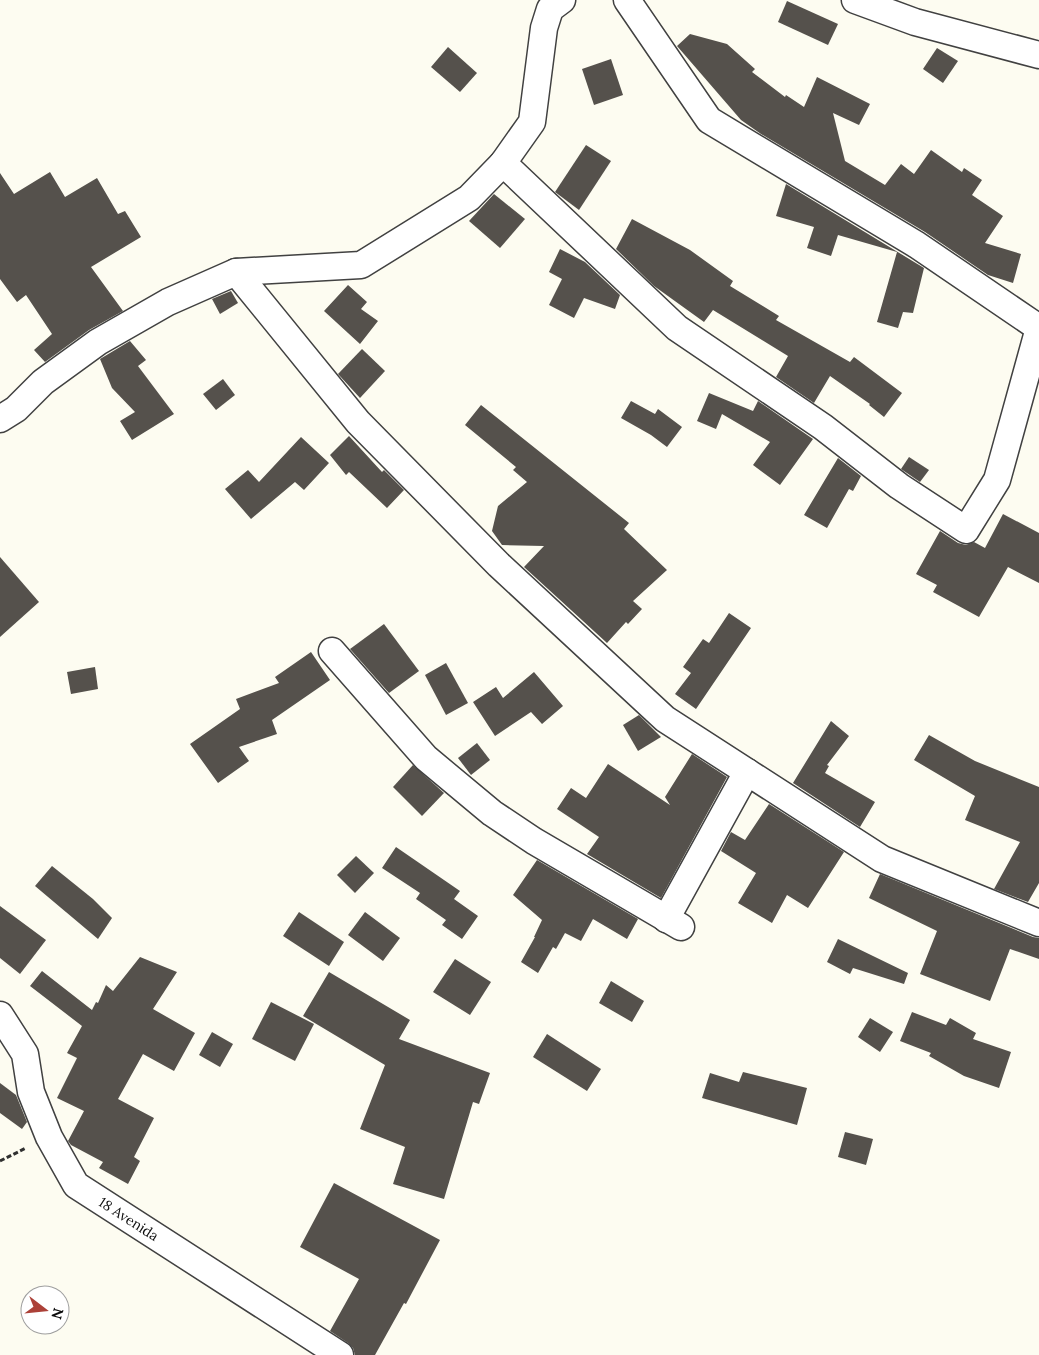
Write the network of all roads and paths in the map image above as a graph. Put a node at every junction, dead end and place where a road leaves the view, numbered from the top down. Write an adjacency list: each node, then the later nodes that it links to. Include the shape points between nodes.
1 (562, 0): 5 (street, via 550,9 544,28 532,122)
2 (627, 0): 7 (street, via 709,120 917,245)
3 (855, 0): 4 (street, via 915,22)
4 (1039, 55)
5 (503, 163): 6 (street, via 469,198 361,265); 7 (street, via 677,328 966,530 997,480)
6 (236, 272): 8 (street, via 168,302 98,342 43,382 16,409); 10 (street, via 358,422 499,565 665,720)
7 (1039, 328)
8 (0, 419)
9 (332, 651): 10 (street, via 426,758 492,813 674,923)
10 (747, 772): 11 (street, via 882,859)
11 (1039, 923)
12 (0, 1015): 13 (street, 18 Avenida, via 25,1054 31,1092 76,1185)
13 (340, 1355)

